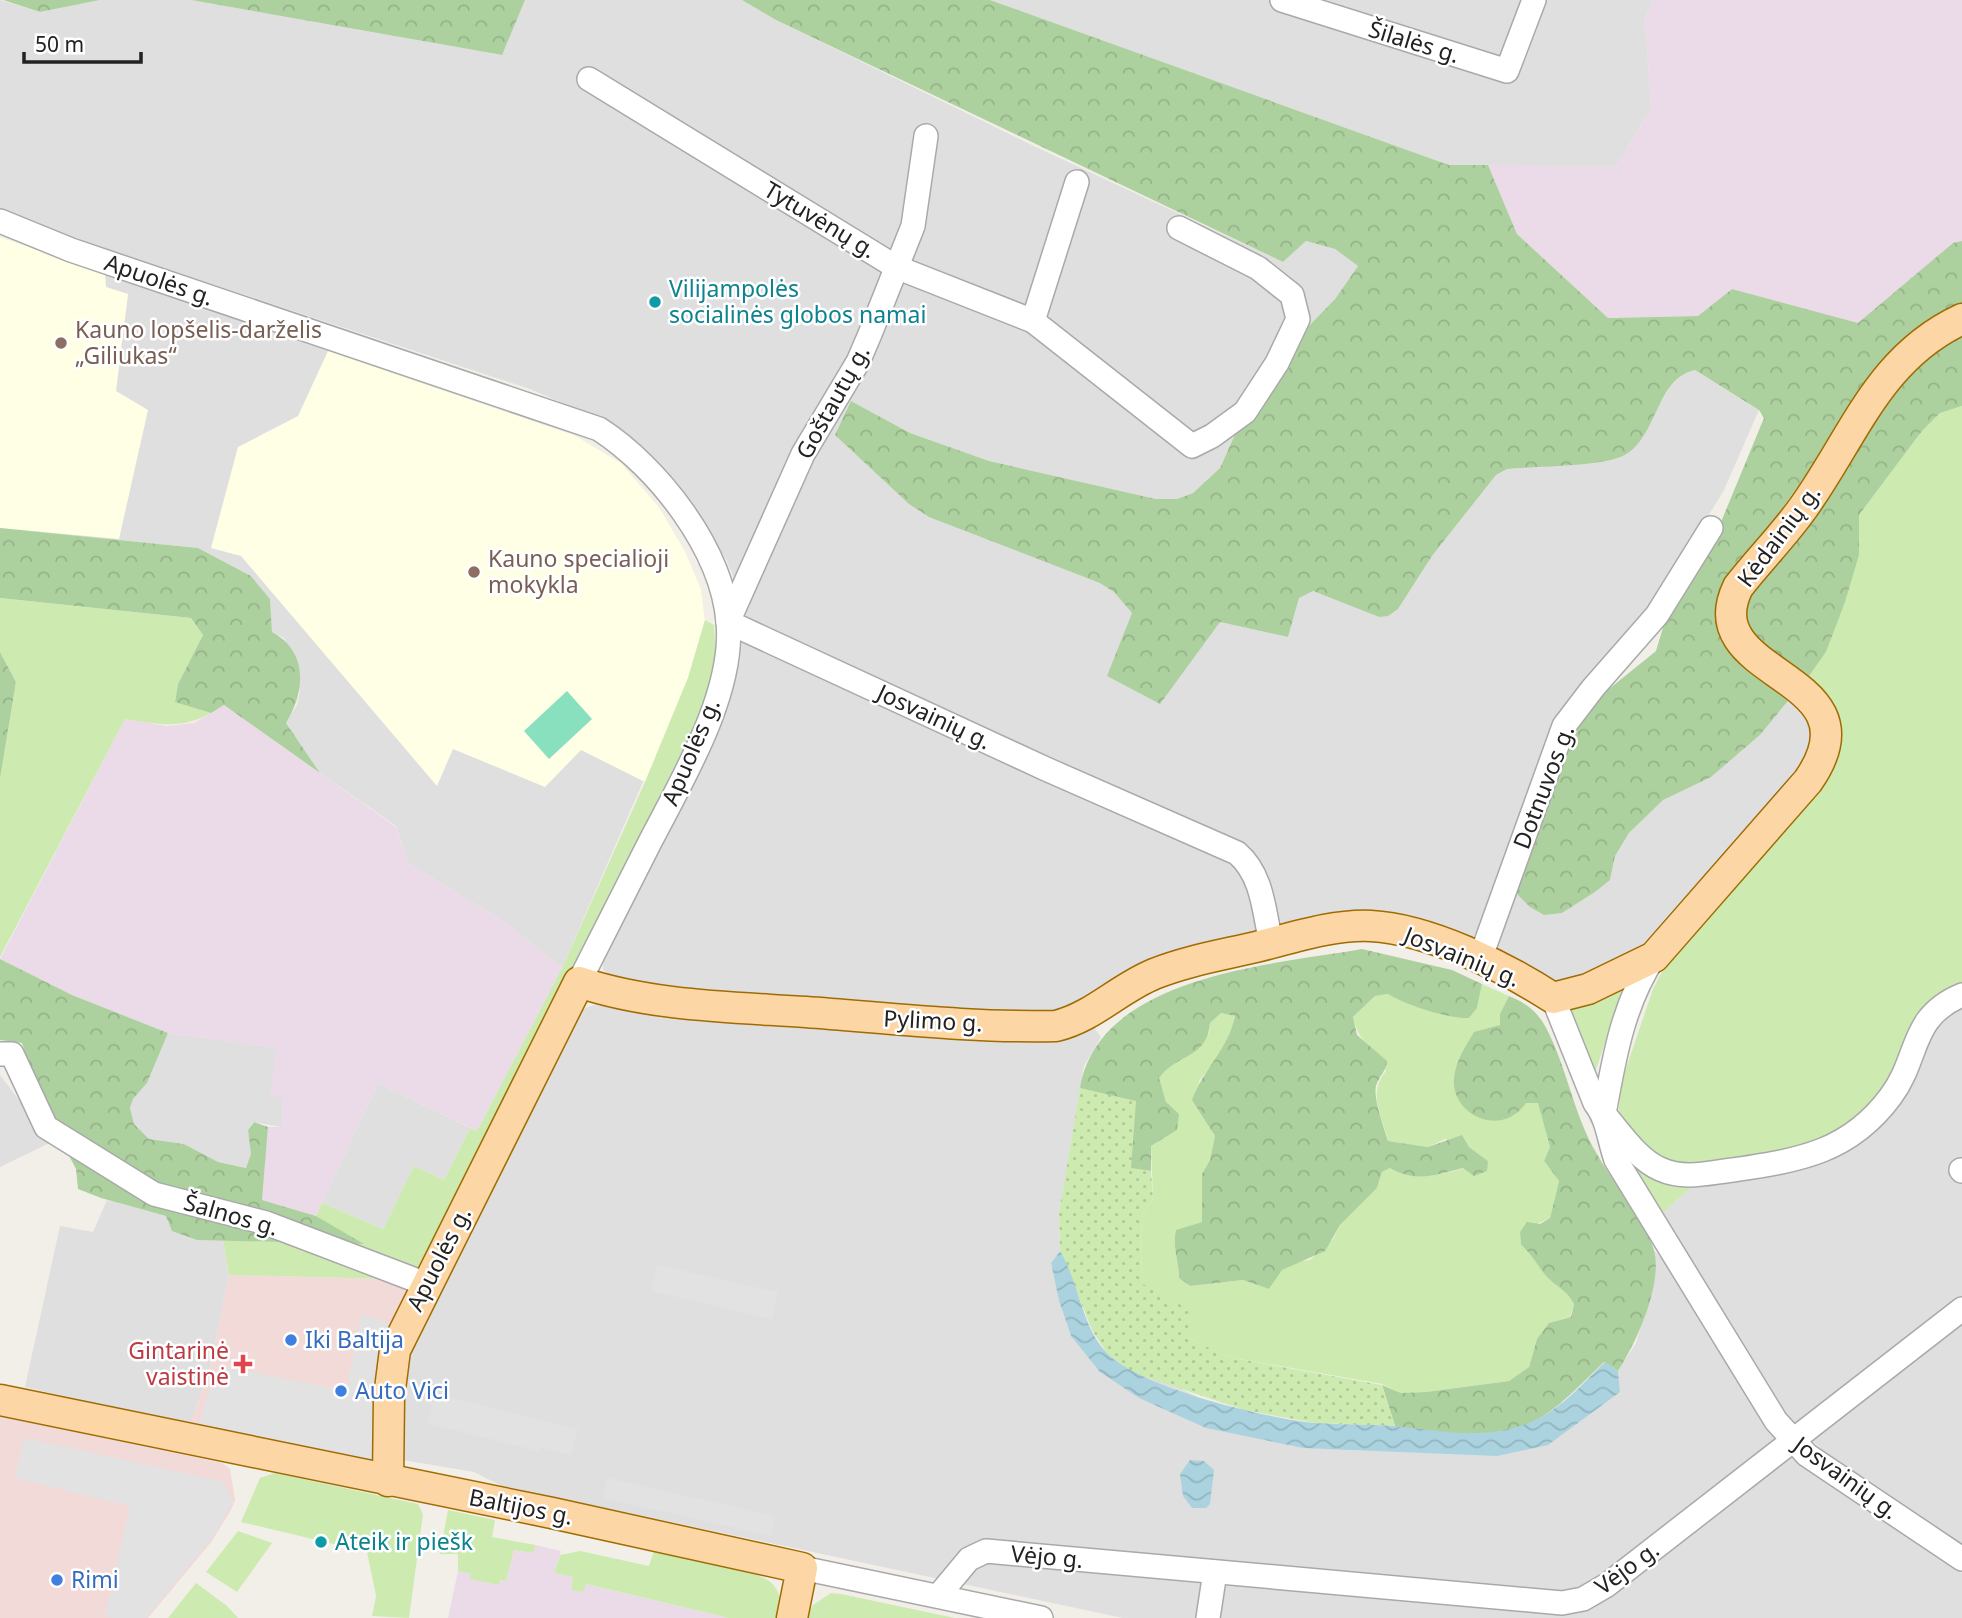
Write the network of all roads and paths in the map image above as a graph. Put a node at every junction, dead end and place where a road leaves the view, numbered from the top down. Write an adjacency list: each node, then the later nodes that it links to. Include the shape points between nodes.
1 (1282, 0): 2 (street, Šilalės g., via 1507,71)
2 (1534, 0)
3 (589, 79): 8 (street, Tytuvėnų g.)
4 (926, 136): 8 (street, Goštautų g., via 913,226)
5 (1077, 182): 10 (street)
6 (0, 221): 12 (street, Apuolės g., via 71,250 598,429 635,455 681,510 703,547)
7 (1179, 228): 10 (street, Tytuvėnų g., via 1267,275 1292,295 1298,319 1277,363 1245,412 1212,436 1192,446)
8 (896, 267): 10 (street, Tytuvėnų g.); 12 (street, Goštautų g., via 858,362 803,454)
9 (1962, 319): 14 (main road, Kėdainių g., via 1935,331 1889,373 1804,508 1738,587 1732,600 1733,630 1754,657 1814,702 1826,723 1826,750 1808,782)
10 (1033, 321)
11 (1711, 528): 15 (street, Dotnuvos g., via 1657,615 1564,726)
12 (728, 622): 13 (street, Josvainių g., via 1237,853 1257,881); 16 (street, Apuolės g., via 724,671 711,717)
13 (1271, 943): 15 (main road, Josvainių g., via 1372,926 1429,939); 16 (main road, Pylimo g., via 1154,974 1084,1017 1056,1026 766,1009 639,996)
14 (1654, 957): 18 (main road, via 1588,989); 20 (street, via 1632,994)
15 (1480, 959): 18 (main road, Josvainių g.)
16 (579, 982): 21 (main road, Apuolės g.)
17 (1962, 995): 20 (street, via 1924,1023 1904,1075 1875,1115 1818,1154 1692,1176 1671,1174 1641,1157)
18 (1553, 998): 20 (street, Josvainių g., via 1595,1103)
19 (0, 1054): 21 (street, Šalnos g., via 12,1054 46,1126 154,1194 266,1223)
20 (1604, 1114): 24 (street, Josvainių g., via 1618,1163 1750,1381)
21 (426, 1284): 25 (main road, Apuolės g., via 391,1369)
22 (1962, 1309): 24 (street, Vėjo g.)
23 (0, 1400): 25 (main road, Baltijos g.)
24 (1794, 1442): 26 (street, Josvainių g.); 28 (street, Vėjo g., via 1607,1585 1583,1599 1562,1604)
25 (388, 1481): 27 (main road, Baltijos g.)
26 (1962, 1559)
27 (802, 1568): 29 (street, Baltijos g.); 30 (main road)
28 (1215, 1572): 29 (street, Vėjo g., via 986,1552 969,1559); 32 (street)
29 (939, 1595): 31 (street, Baltijos g.)
30 (792, 1618)
31 (1041, 1618)
32 (1208, 1618)

